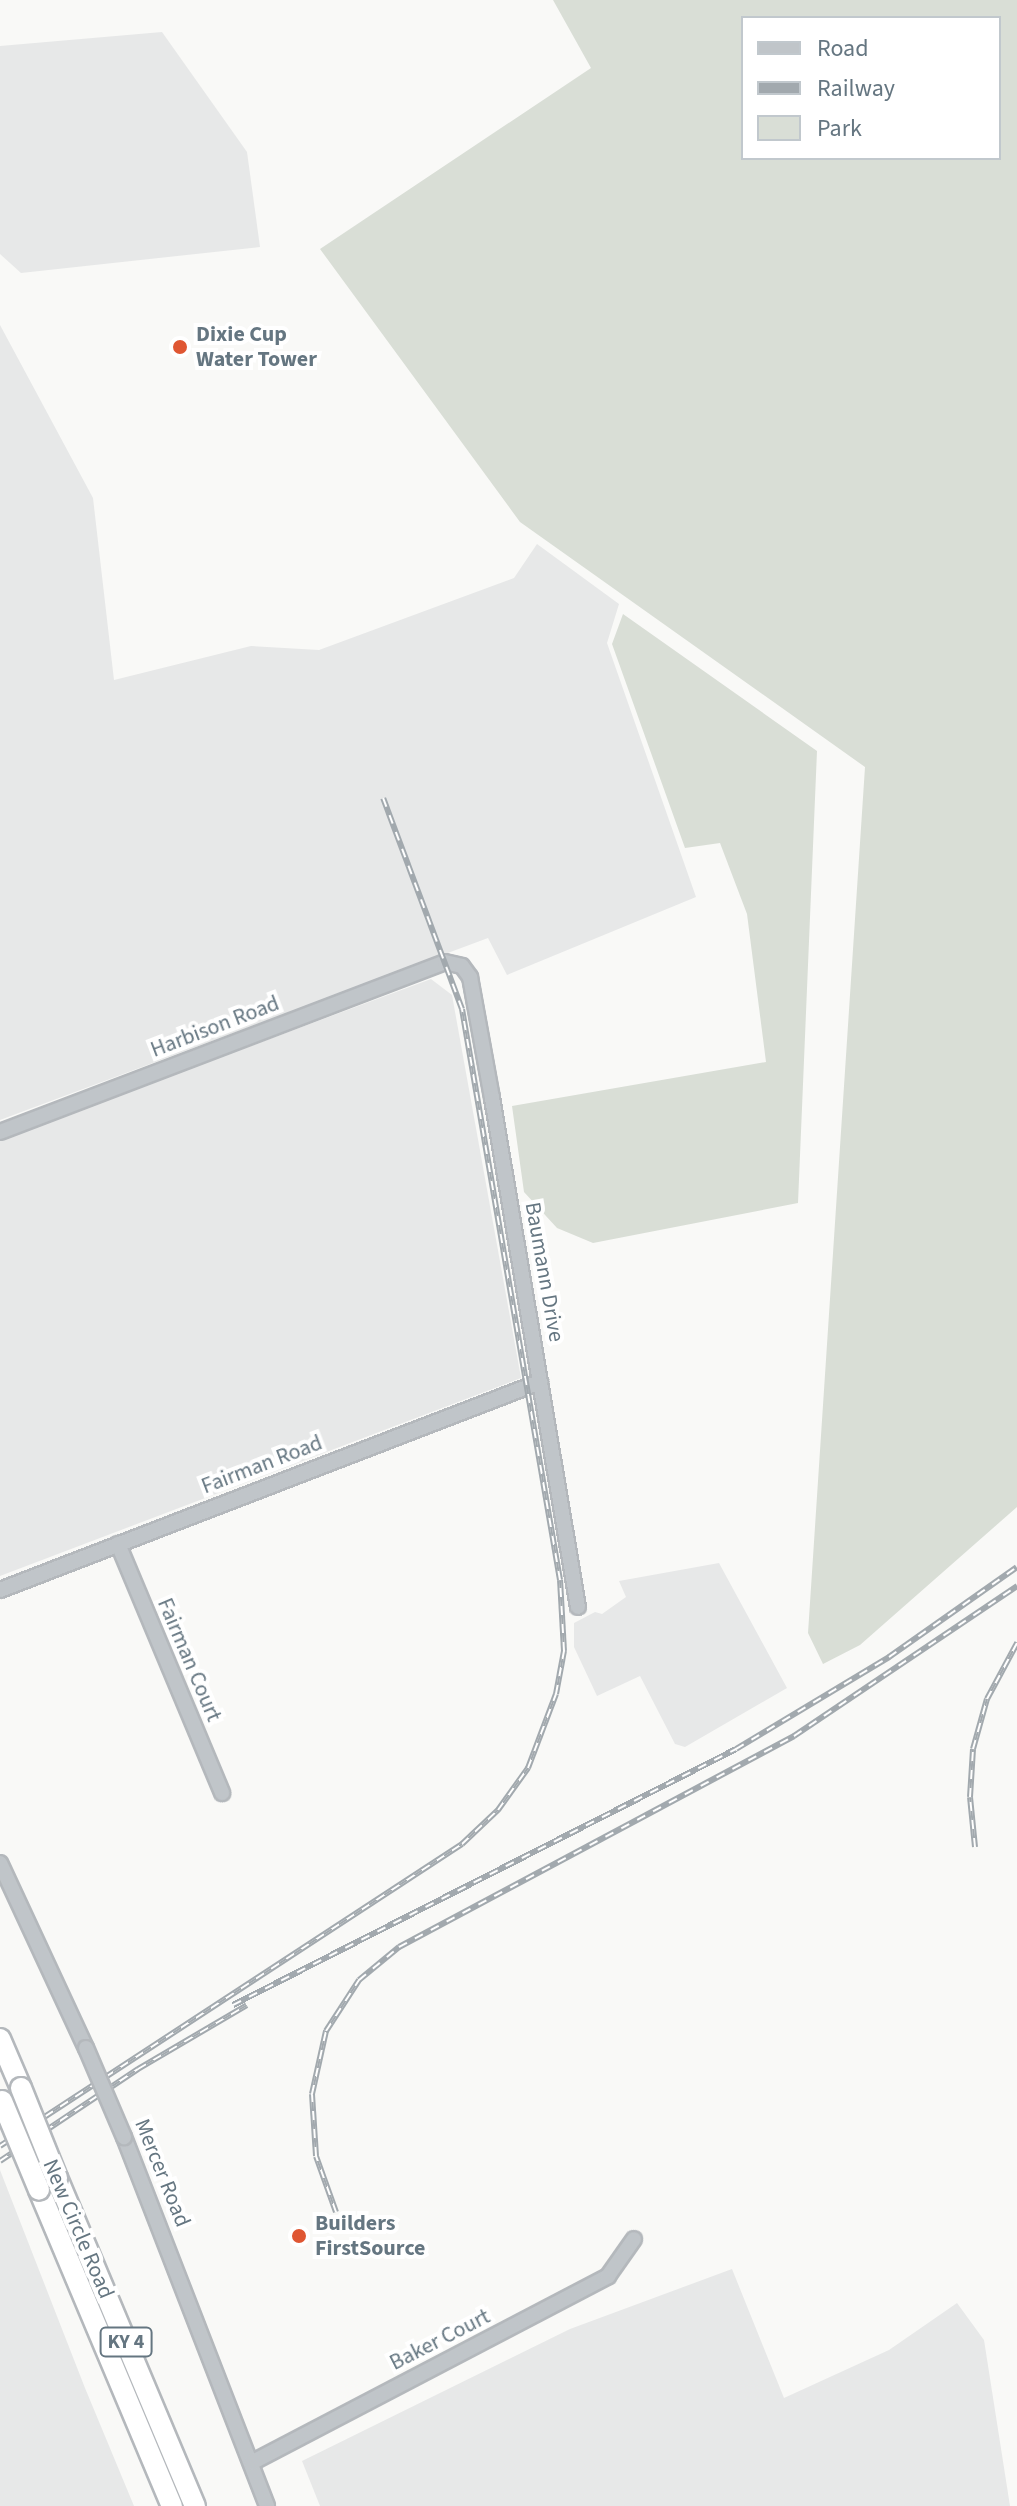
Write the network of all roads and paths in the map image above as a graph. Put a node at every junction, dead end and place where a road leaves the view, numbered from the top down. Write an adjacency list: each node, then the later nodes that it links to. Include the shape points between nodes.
1 (445, 962): 2 (street, Harbison Road); 3 (street, Baumann Drive, via 462,966 470,977)
2 (0, 1132)
3 (540, 1382): 4 (street, Fairman Road); 6 (street, Baumann Drive)
4 (118, 1544): 5 (street, Fairman Road); 7 (street, Fairman Court)
5 (0, 1590)
6 (578, 1607)
7 (222, 1793)
8 (0, 1863): 12 (street, Mercer Road, bridge, via 124,2137)
9 (0, 2039): 14 (highway, New Circle Road / KY 4, bridge)
10 (1, 2099): 13 (highway, New Circle Road / KY 4, bridge)
11 (634, 2239): 12 (street, Baker Court, via 608,2276)
12 (251, 2463): 15 (street, Mercer Road)
13 (172, 2506)
14 (195, 2506)
15 (267, 2506)

